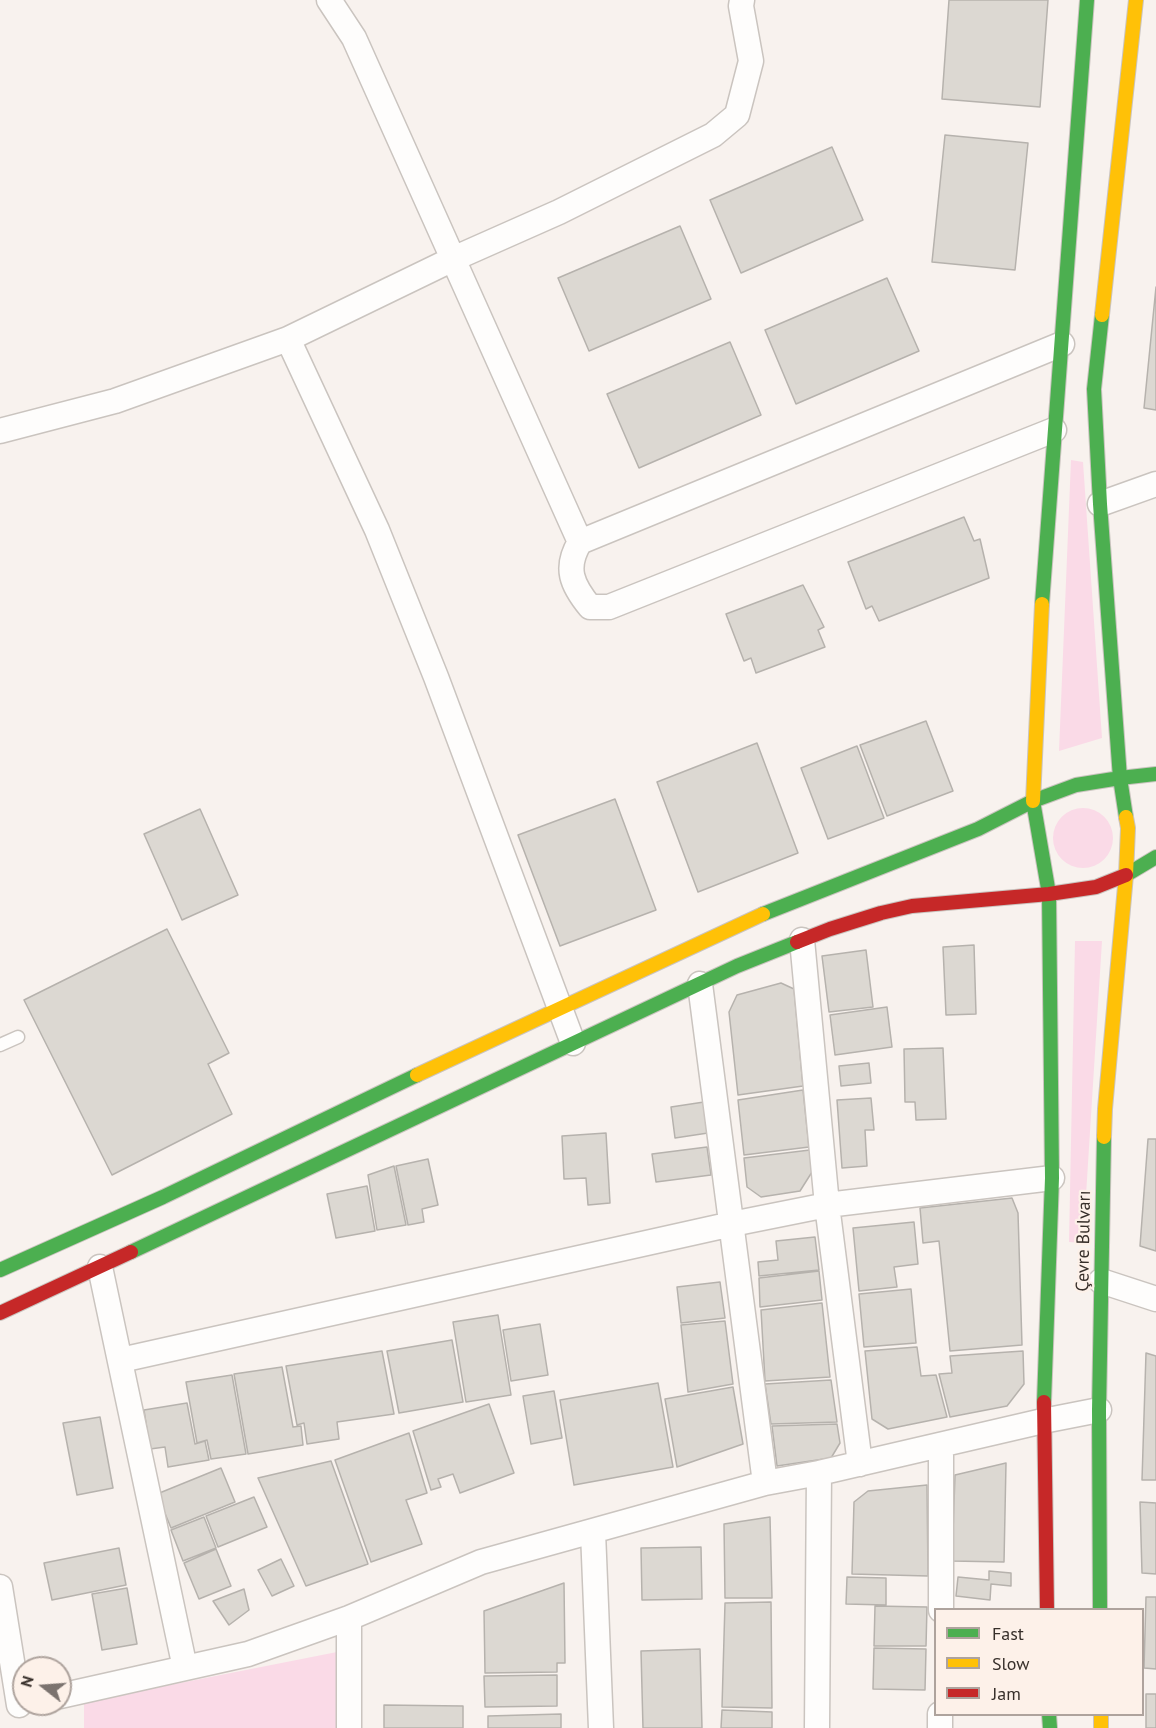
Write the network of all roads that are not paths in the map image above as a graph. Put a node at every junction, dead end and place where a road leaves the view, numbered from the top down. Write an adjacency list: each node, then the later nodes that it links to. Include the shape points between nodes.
1 (329, 0): 5 (street, via 354,38)
2 (742, 0): 5 (street, via 751,61 737,115 713,135 559,212)
3 (1087, 0): 7 (main road, Çevre Bulvarı)
4 (1136, 0): 11 (main road, Çevre Bulvarı, via 1094,389)
5 (453, 259): 6 (street); 12 (street)
6 (288, 339): 9 (street, via 115,401); 21 (street, via 377,530)
7 (1062, 344): 8 (main road, Çevre Bulvarı); 12 (street)
8 (1054, 430): 12 (street, via 609,607 590,607 577,591 571,573 573,554); 15 (main road, Çevre Bulvarı)
9 (0, 431)
10 (1156, 484): 11 (street)
11 (1100, 504): 14 (main road, Çevre Bulvarı)
12 (580, 542)
13 (1156, 774): 14 (main road)
14 (1120, 778): 15 (main road, via 1076,785); 17 (main road, Çevre Bulvarı, via 1128,828)
15 (1033, 801): 18 (main road, Çevre Bulvarı); 21 (main road, via 978,829 741,923)
16 (1156, 856): 17 (main road)
17 (1126, 875): 18 (main road, via 1096,887); 30 (main road, Çevre Bulvarı, via 1105,1109)
18 (1049, 894): 19 (main road, via 912,906); 25 (main road, Çevre Bulvarı)
19 (802, 940): 20 (main road); 26 (street)
20 (700, 984): 23 (main road); 27 (street)
21 (560, 1007): 23 (street); 29 (main road, via 163,1197)
22 (18, 1037): 24 (lane)
23 (573, 1044): 28 (main road)
24 (0, 1045)
25 (1052, 1178): 26 (street); 35 (main road, Çevre Bulvarı)
26 (827, 1205): 27 (street); 37 (street)
27 (732, 1224): 33 (street); 39 (street)
28 (100, 1267): 32 (main road); 33 (street)
29 (0, 1270)
30 (1101, 1281): 31 (street); 34 (main road, Çevre Bulvarı)
31 (1156, 1299)
32 (0, 1312)
33 (121, 1360): 46 (street)
34 (1099, 1410): 35 (street); 44 (main road, Çevre Bulvarı)
35 (1043, 1420): 36 (street); 43 (main road, Çevre Bulvarı)
36 (941, 1445): 37 (street); 42 (street)
37 (860, 1464): 38 (street)
38 (819, 1473): 39 (street); 51 (street)
39 (765, 1483): 40 (street)
40 (593, 1532): 45 (street, via 480,1562); 50 (street)
41 (0, 1587): 47 (street)
42 (941, 1608)
43 (1047, 1608)
44 (1100, 1608)
45 (349, 1618): 46 (street, via 248,1654); 49 (street)
46 (185, 1668): 48 (street)
47 (12, 1682)
48 (72, 1693)
49 (349, 1728)
50 (601, 1728)
51 (817, 1728)

